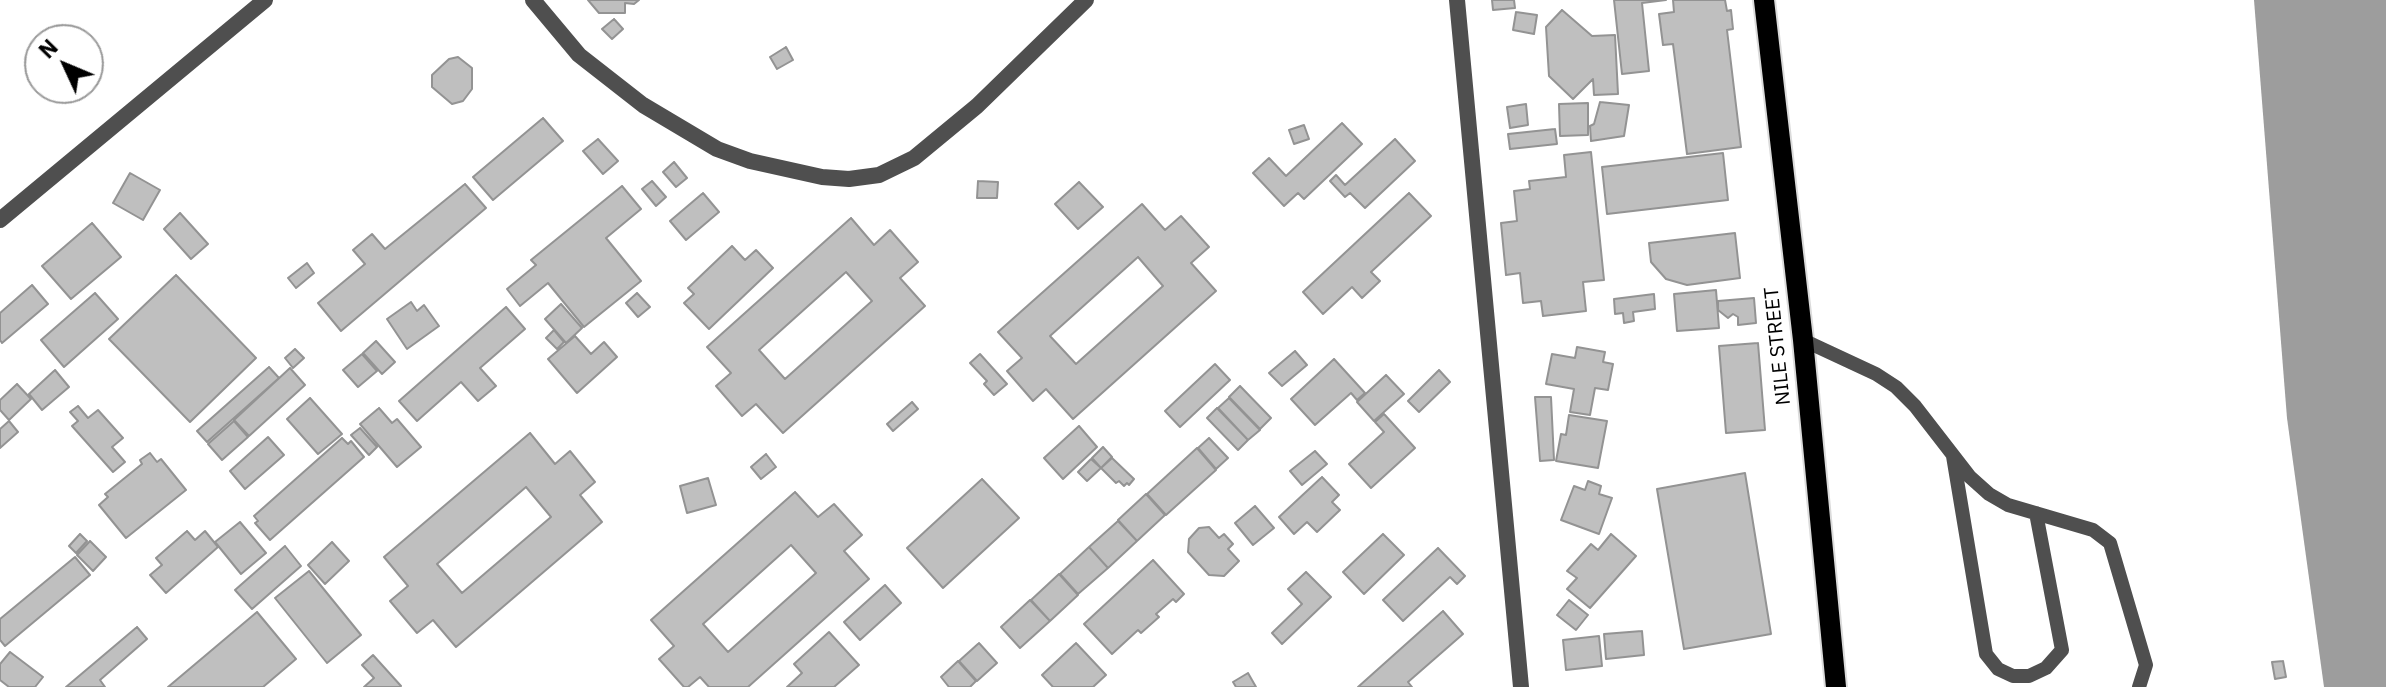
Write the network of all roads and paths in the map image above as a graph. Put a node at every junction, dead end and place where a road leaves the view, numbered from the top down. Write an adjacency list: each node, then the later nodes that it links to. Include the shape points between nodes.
1 (265, 0): 6 (street)
2 (533, 0): 3 (street, via 579,55 643,105 717,149 750,161 849,179 879,175 914,158 977,106)
3 (1086, 0)
4 (1457, 0): 10 (street)
5 (1764, 0): 7 (main road, NILE STREET)
6 (0, 220)
7 (1803, 340): 8 (lane, via 1896,387); 11 (main road, NILE STREET)
8 (1952, 454): 9 (lane, via 1989,494); 9 (lane, via 1986,654 1998,669 2013,676 2046,668 2062,650)
9 (2036, 513): 12 (lane, via 2093,530 2110,543 2146,665)
10 (1521, 687)
11 (1836, 687)
12 (2139, 687)

